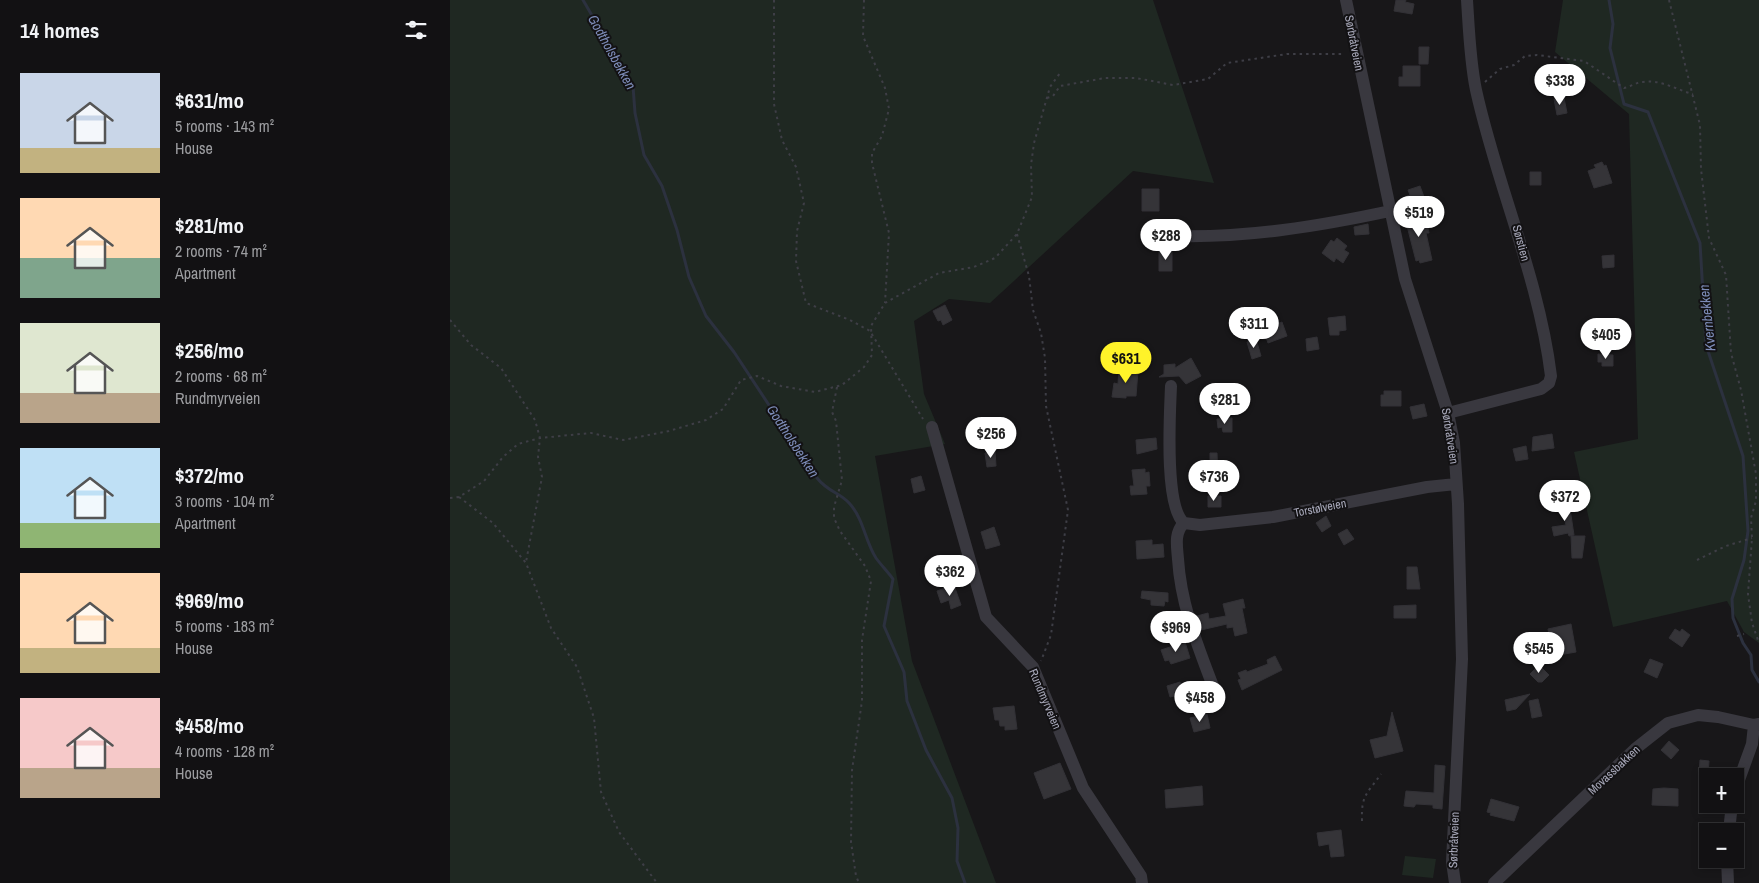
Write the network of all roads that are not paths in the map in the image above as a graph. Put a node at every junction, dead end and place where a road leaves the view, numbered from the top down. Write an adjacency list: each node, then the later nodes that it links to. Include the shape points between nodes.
1 (1346, 0): 3 (street, Sørbråtveien)
2 (1467, 0): 6 (street, Sørstien, via 1476,90 1518,232 1551,376 1546,386 1535,391)
3 (1390, 211): 4 (street, via 1286,230); 6 (street, Sørbråtveien, via 1412,307)
4 (1175, 236)
5 (1171, 386): 9 (street, via 1171,471 1175,509)
6 (1448, 413): 8 (street, Sørbråtveien, via 1454,443)
7 (932, 427): 14 (street, Rundmyrveien, via 986,617 1033,667 1076,775 1094,808 1141,876)
8 (1456, 484): 9 (street, Torstølveien, via 1273,517 1200,525); 15 (street, Sørbråtveien, via 1462,659 1452,862)
9 (1184, 523): 10 (street, via 1179,528 1177,539 1180,585)
10 (1216, 697)
11 (1756, 725): 12 (street); 16 (street, Movassbakken, via 1708,716 1682,718 1668,723 1635,749)
12 (1743, 768)
13 (1727, 868): 17 (street)
14 (1142, 883)
15 (1455, 883)
16 (1494, 883)
17 (1728, 883)

